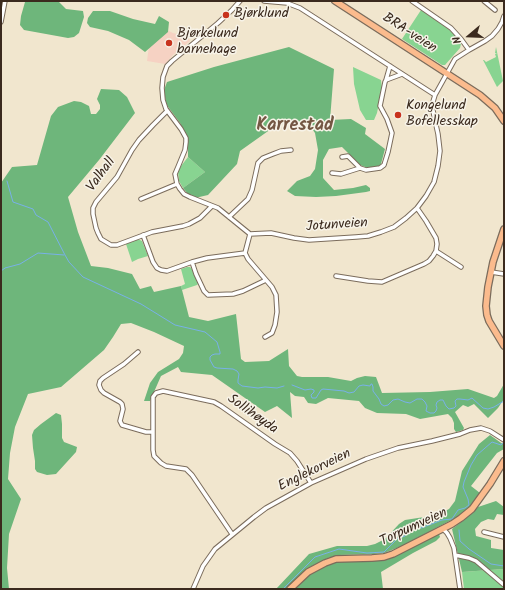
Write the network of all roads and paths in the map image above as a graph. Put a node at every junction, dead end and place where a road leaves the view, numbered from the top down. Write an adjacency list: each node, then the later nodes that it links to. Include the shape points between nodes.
1 (5, 1): 9 (street)
2 (240, 1): 16 (street, via 167,66 162,88)
3 (264, 1): 11 (street, via 300,8)
4 (335, 1): 12 (main road, BRA-veien)
5 (412, 1): 10 (street, via 451,28)
6 (484, 1): 7 (street)
7 (495, 10)
8 (504, 16): 10 (street, Jotunveien, via 492,36)
9 (1, 22)
10 (469, 50): 12 (street, Jotunveien, via 455,59)
11 (390, 66): 13 (street); 14 (street)
12 (447, 73): 15 (street, Jotunveien); 17 (main road, BRA-veien, via 480,95)
13 (402, 74): 14 (street); 15 (street)
14 (386, 80): 20 (street, via 380,106 392,133 388,152 384,165 380,168)
15 (435, 95): 25 (street, Jotunveien, via 432,105 440,142 438,166 434,182)
16 (167, 111): 22 (street, via 186,138 183,156 175,174); 29 (street, Valhall, via 140,140 117,177 93,208 96,228 101,239 111,245)
17 (504, 121)
18 (291, 150): 26 (street, via 272,154 258,163 248,199)
19 (342, 157): 20 (street, via 348,156)
20 (360, 168): 21 (street, via 341,174)
21 (332, 173)
22 (177, 184): 23 (street); 24 (street, via 190,198)
23 (141, 199)
24 (212, 206): 26 (street); 29 (street, Valhall, via 200,218 189,224)
25 (417, 208): 28 (street, Jotunveien, via 394,227 368,236 309,240 271,233); 30 (street, via 436,238)
26 (229, 217): 28 (street)
27 (504, 229): 34 (main road)
28 (250, 234): 31 (street)
29 (143, 235): 32 (street, via 152,262 157,268 167,271)
30 (436, 251): 33 (street); 36 (street, via 424,264 382,282)
31 (244, 253): 32 (street); 37 (street)
32 (192, 262): 37 (street, via 208,295 232,294)
33 (461, 267)
34 (491, 272): 35 (street); 39 (main road, via 486,311)
35 (504, 274)
36 (336, 276)
37 (266, 280): 38 (street, via 276,295 277,312 272,332)
38 (265, 337)
39 (504, 346)
40 (138, 352): 41 (street, via 103,378 99,386 104,393 121,402 122,425)
41 (153, 432): 44 (street, Sollihøyda, via 153,397 156,393 163,391 214,402 290,453); 47 (street, Sollihøyda, via 154,456 166,466 186,469)
42 (504, 440): 44 (street, Englekorveien, via 482,428 398,448)
43 (503, 465): 45 (main road, Torpumveien, via 472,509)
44 (311, 483): 47 (street, Englekorveien, via 266,508)
45 (443, 529): 49 (street, via 450,538); 52 (main road, Torpumveien, via 384,557 336,559 325,563 308,572)
46 (484, 532): 48 (street)
47 (232, 534): 51 (street, Englekorveien, via 215,549 203,566)
48 (504, 538)
49 (455, 555): 50 (street, via 476,561); 53 (street)
50 (504, 585)
51 (193, 589)
52 (290, 589)
53 (460, 589)

